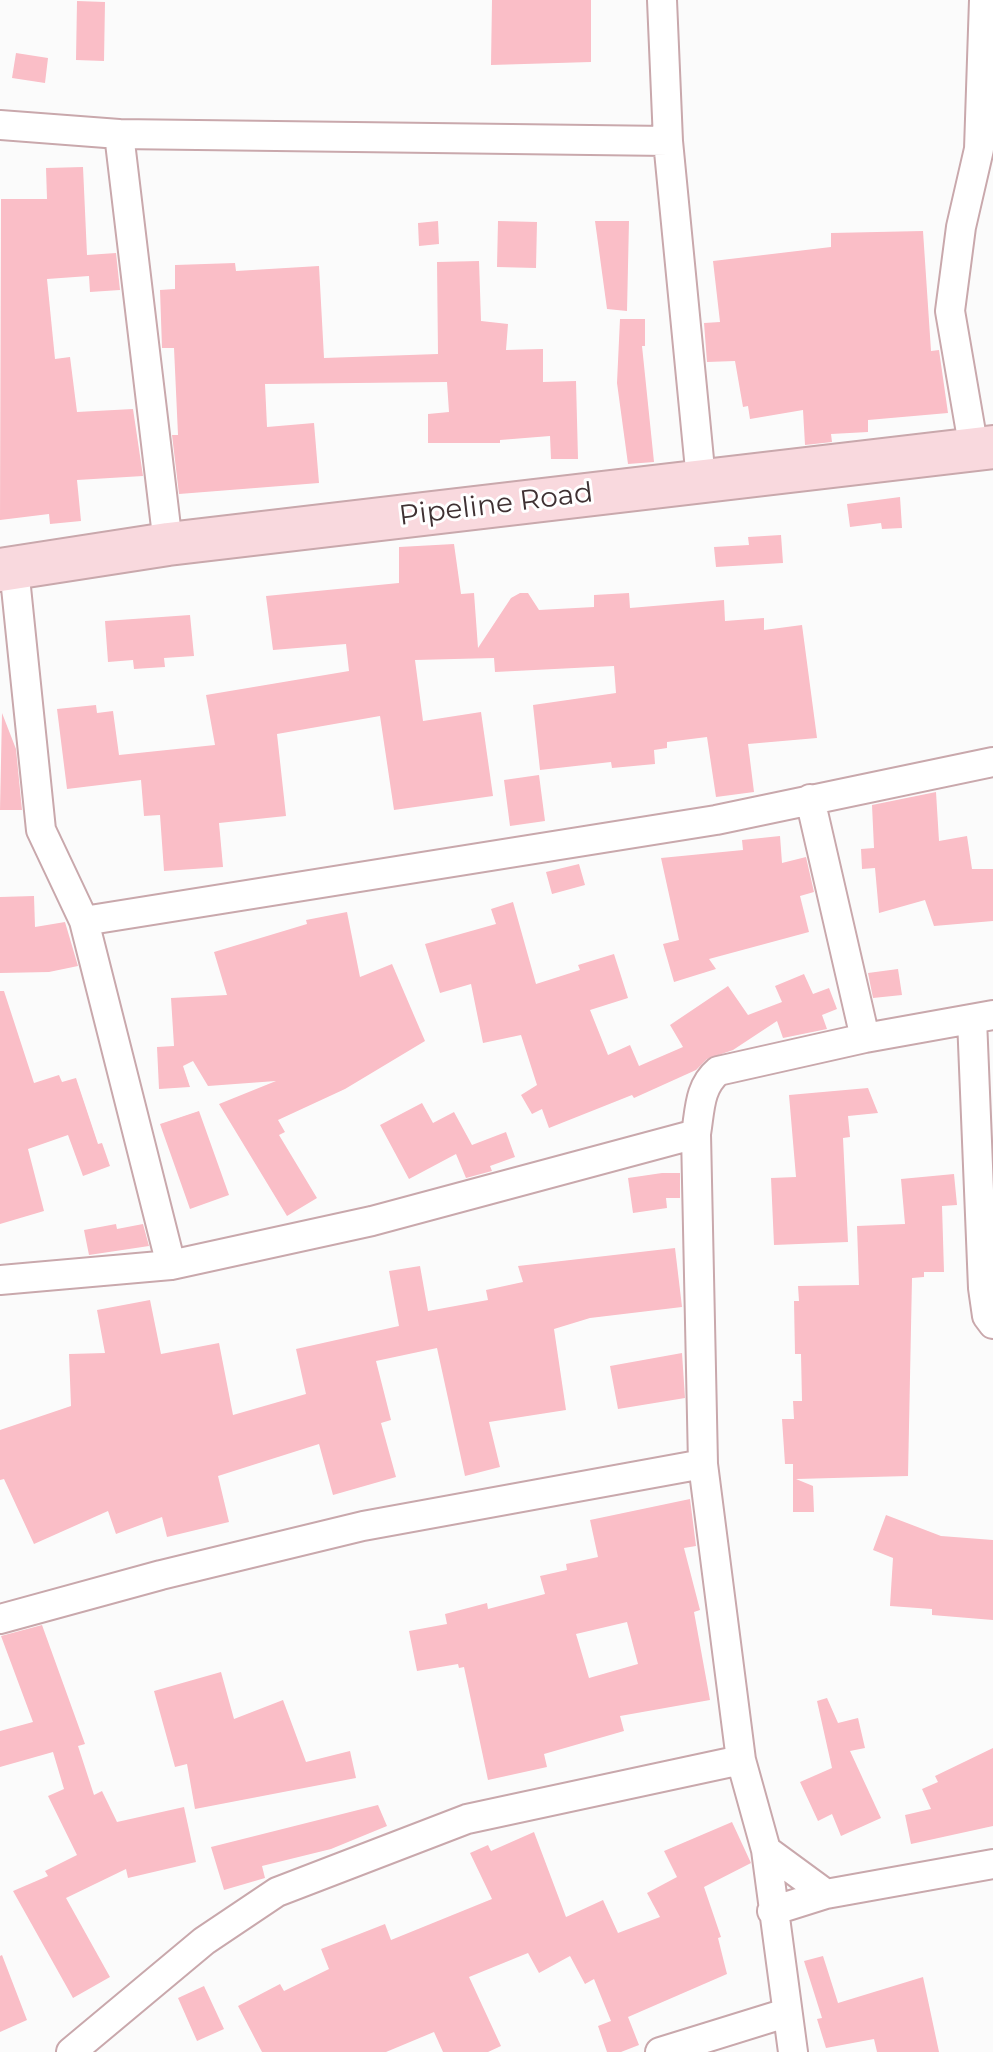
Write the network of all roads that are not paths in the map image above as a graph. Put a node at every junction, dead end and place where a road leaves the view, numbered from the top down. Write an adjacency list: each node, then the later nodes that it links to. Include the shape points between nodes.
1 (662, 0): 5 (street)
2 (984, 0): 6 (street)
3 (0, 125): 4 (street)
4 (119, 134): 5 (street); 9 (street)
5 (668, 141): 8 (street)
6 (986, 149): 7 (street, via 961,227 950,311)
7 (984, 449): 8 (street, Pipeline Road)
8 (701, 480): 9 (street, Pipeline Road)
9 (168, 544): 10 (street, Pipeline Road)
10 (7, 569): 13 (street, via 41,830)
11 (993, 762): 12 (street)
12 (810, 799): 13 (street, via 671,828); 15 (street)
13 (84, 921): 17 (street)
14 (983, 1017): 15 (street); 19 (street, via 983,1288)
15 (865, 1038): 16 (street, via 718,1071 707,1080)
16 (696, 1134): 17 (street, via 372,1221); 20 (street)
17 (171, 1265): 18 (street)
18 (0, 1280)
19 (993, 1324)
20 (703, 1464): 21 (street, via 363,1526); 22 (street)
21 (0, 1619)
22 (741, 1760): 23 (street); 28 (street, via 467,1819 277,1892 204,1941)
23 (766, 1850): 25 (street); 26 (street)
24 (993, 1864): 25 (street)
25 (826, 1894): 26 (street)
26 (772, 1911): 27 (street)
27 (786, 2013): 29 (street); 30 (street)
28 (71, 2052)
29 (660, 2052)
30 (793, 2052)

